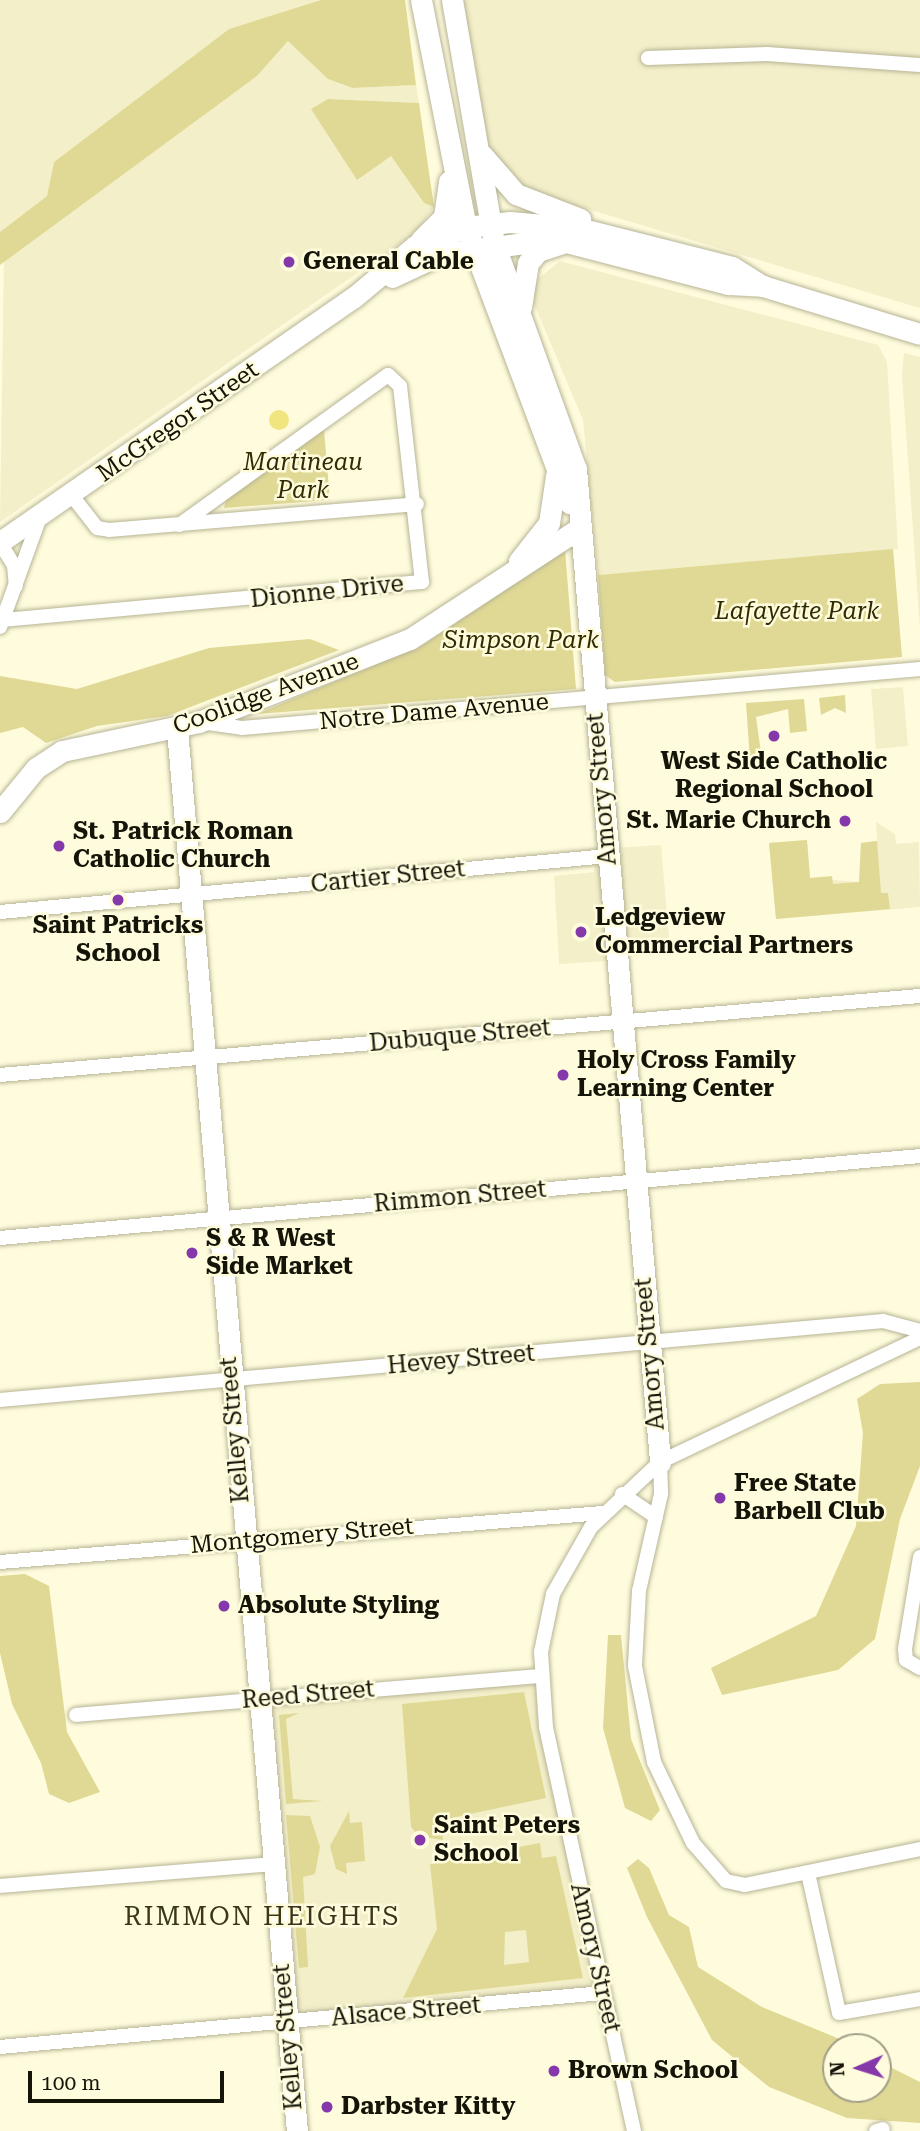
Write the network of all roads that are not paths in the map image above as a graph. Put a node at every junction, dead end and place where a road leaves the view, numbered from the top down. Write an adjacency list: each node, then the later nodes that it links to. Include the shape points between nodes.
1 (421, 0): 5 (street)
2 (452, 0): 6 (street)
3 (648, 58): 4 (street, via 767,54)
4 (920, 65)
5 (445, 130): 7 (street); 10 (street, via 449,201 440,223)
6 (473, 134): 7 (street); 9 (street, via 491,172 516,194)
7 (480, 235): 8 (street, McGregor Street); 9 (street, McGregor Street, via 578,228); 10 (street, McGregor Street); 12 (street, McGregor Street); 14 (street, Amory Street); 15 (street, Amory Street)
8 (575, 244): 11 (street, McGregor Street, via 728,284); 14 (street, Amory Street, via 553,243 525,268 520,296)
9 (651, 244): 11 (street, McGregor Street, via 732,268)
10 (415, 246): 12 (street, McGregor Street)
11 (763, 286): 13 (street, McGregor Street)
12 (353, 298): 16 (street, McGregor Street)
13 (920, 334)
14 (535, 359): 20 (street, Amory Street, via 575,461)
15 (551, 442): 20 (street, Amory Street); 22 (street, Coolidge Avenue, via 556,484 549,523)
16 (73, 497): 18 (street, McGregor Street); 19 (street, via 97,528)
17 (417, 504): 19 (street); 19 (street, Dionne Drive, via 407,403 388,375); 24 (street, Dionne Drive, via 423,576 417,583)
18 (39, 520): 21 (street, McGregor Street); 23 (street)
19 (179, 525)
20 (578, 529): 22 (street, Coolidge Avenue); 26 (street, Amory Street)
21 (0, 542): 23 (street, via 16,573)
22 (498, 583): 27 (street, Coolidge Avenue, via 410,639)
23 (7, 595): 24 (street)
24 (2, 623)
25 (920, 670): 26 (street, Notre Dame Avenue)
26 (594, 698): 27 (street, Notre Dame Avenue, via 242,728); 30 (street, Amory Street)
27 (199, 722): 28 (street, Coolidge Avenue)
28 (177, 729): 29 (street, Coolidge Avenue, via 62,751 36,768); 31 (street, Kelley Street)
29 (0, 812)
30 (608, 856): 31 (street, Cartier Street); 34 (street, Amory Street)
31 (191, 897): 32 (street, Cartier Street); 35 (street, Kelley Street)
32 (0, 912)
33 (920, 996): 34 (street, Dubuque Street)
34 (621, 1022): 35 (street, Dubuque Street); 38 (street, Amory Street)
35 (205, 1057): 36 (street, Dubuque Street); 39 (street, Kelley Street)
36 (0, 1075)
37 (920, 1156): 38 (street, Rimmon Street)
38 (635, 1181): 39 (street, Rimmon Street); 43 (street, Amory Street)
39 (218, 1219): 40 (street, Rimmon Street); 44 (street, Kelley Street)
40 (0, 1238)
41 (920, 1331): 43 (street, Hevey Street, via 883,1321)
42 (920, 1338): 46 (street)
43 (649, 1342): 44 (street, Hevey Street); 46 (street, Amory Street)
44 (231, 1382): 45 (street, Hevey Street); 50 (street, Kelley Street)
45 (0, 1400)
46 (660, 1462): 47 (street, Amory Street); 49 (street)
47 (622, 1494): 48 (street, Amory Street); 49 (street)
48 (603, 1513): 50 (street, Montgomery Street); 55 (street, Amory Street, via 553,1594)
49 (656, 1517): 60 (street, via 639,1591 635,1666 645,1732 665,1790 693,1843 726,1881 745,1885)
50 (245, 1541): 52 (street, Montgomery Street); 56 (street, Kelley Street)
51 (920, 1557): 53 (street)
52 (0, 1562)
53 (918, 1584): 54 (street, via 905,1649 906,1660)
54 (920, 1668)
55 (541, 1676): 56 (street, Reed Street); 62 (street, Amory Street)
56 (259, 1699): 57 (street, Reed Street); 59 (street, Kelley Street)
57 (76, 1715)
58 (920, 1849): 60 (street)
59 (273, 1864): 61 (street); 64 (street, Kelley Street)
60 (808, 1873): 63 (street, via 839,2013)
61 (0, 1886)
62 (603, 1993): 64 (street, Alsace Street); 67 (street, Amory Street)
63 (920, 1999)
64 (287, 2023): 65 (street, Alsace Street); 66 (street, Kelley Street)
65 (0, 2047)
66 (297, 2131)
67 (634, 2131)

